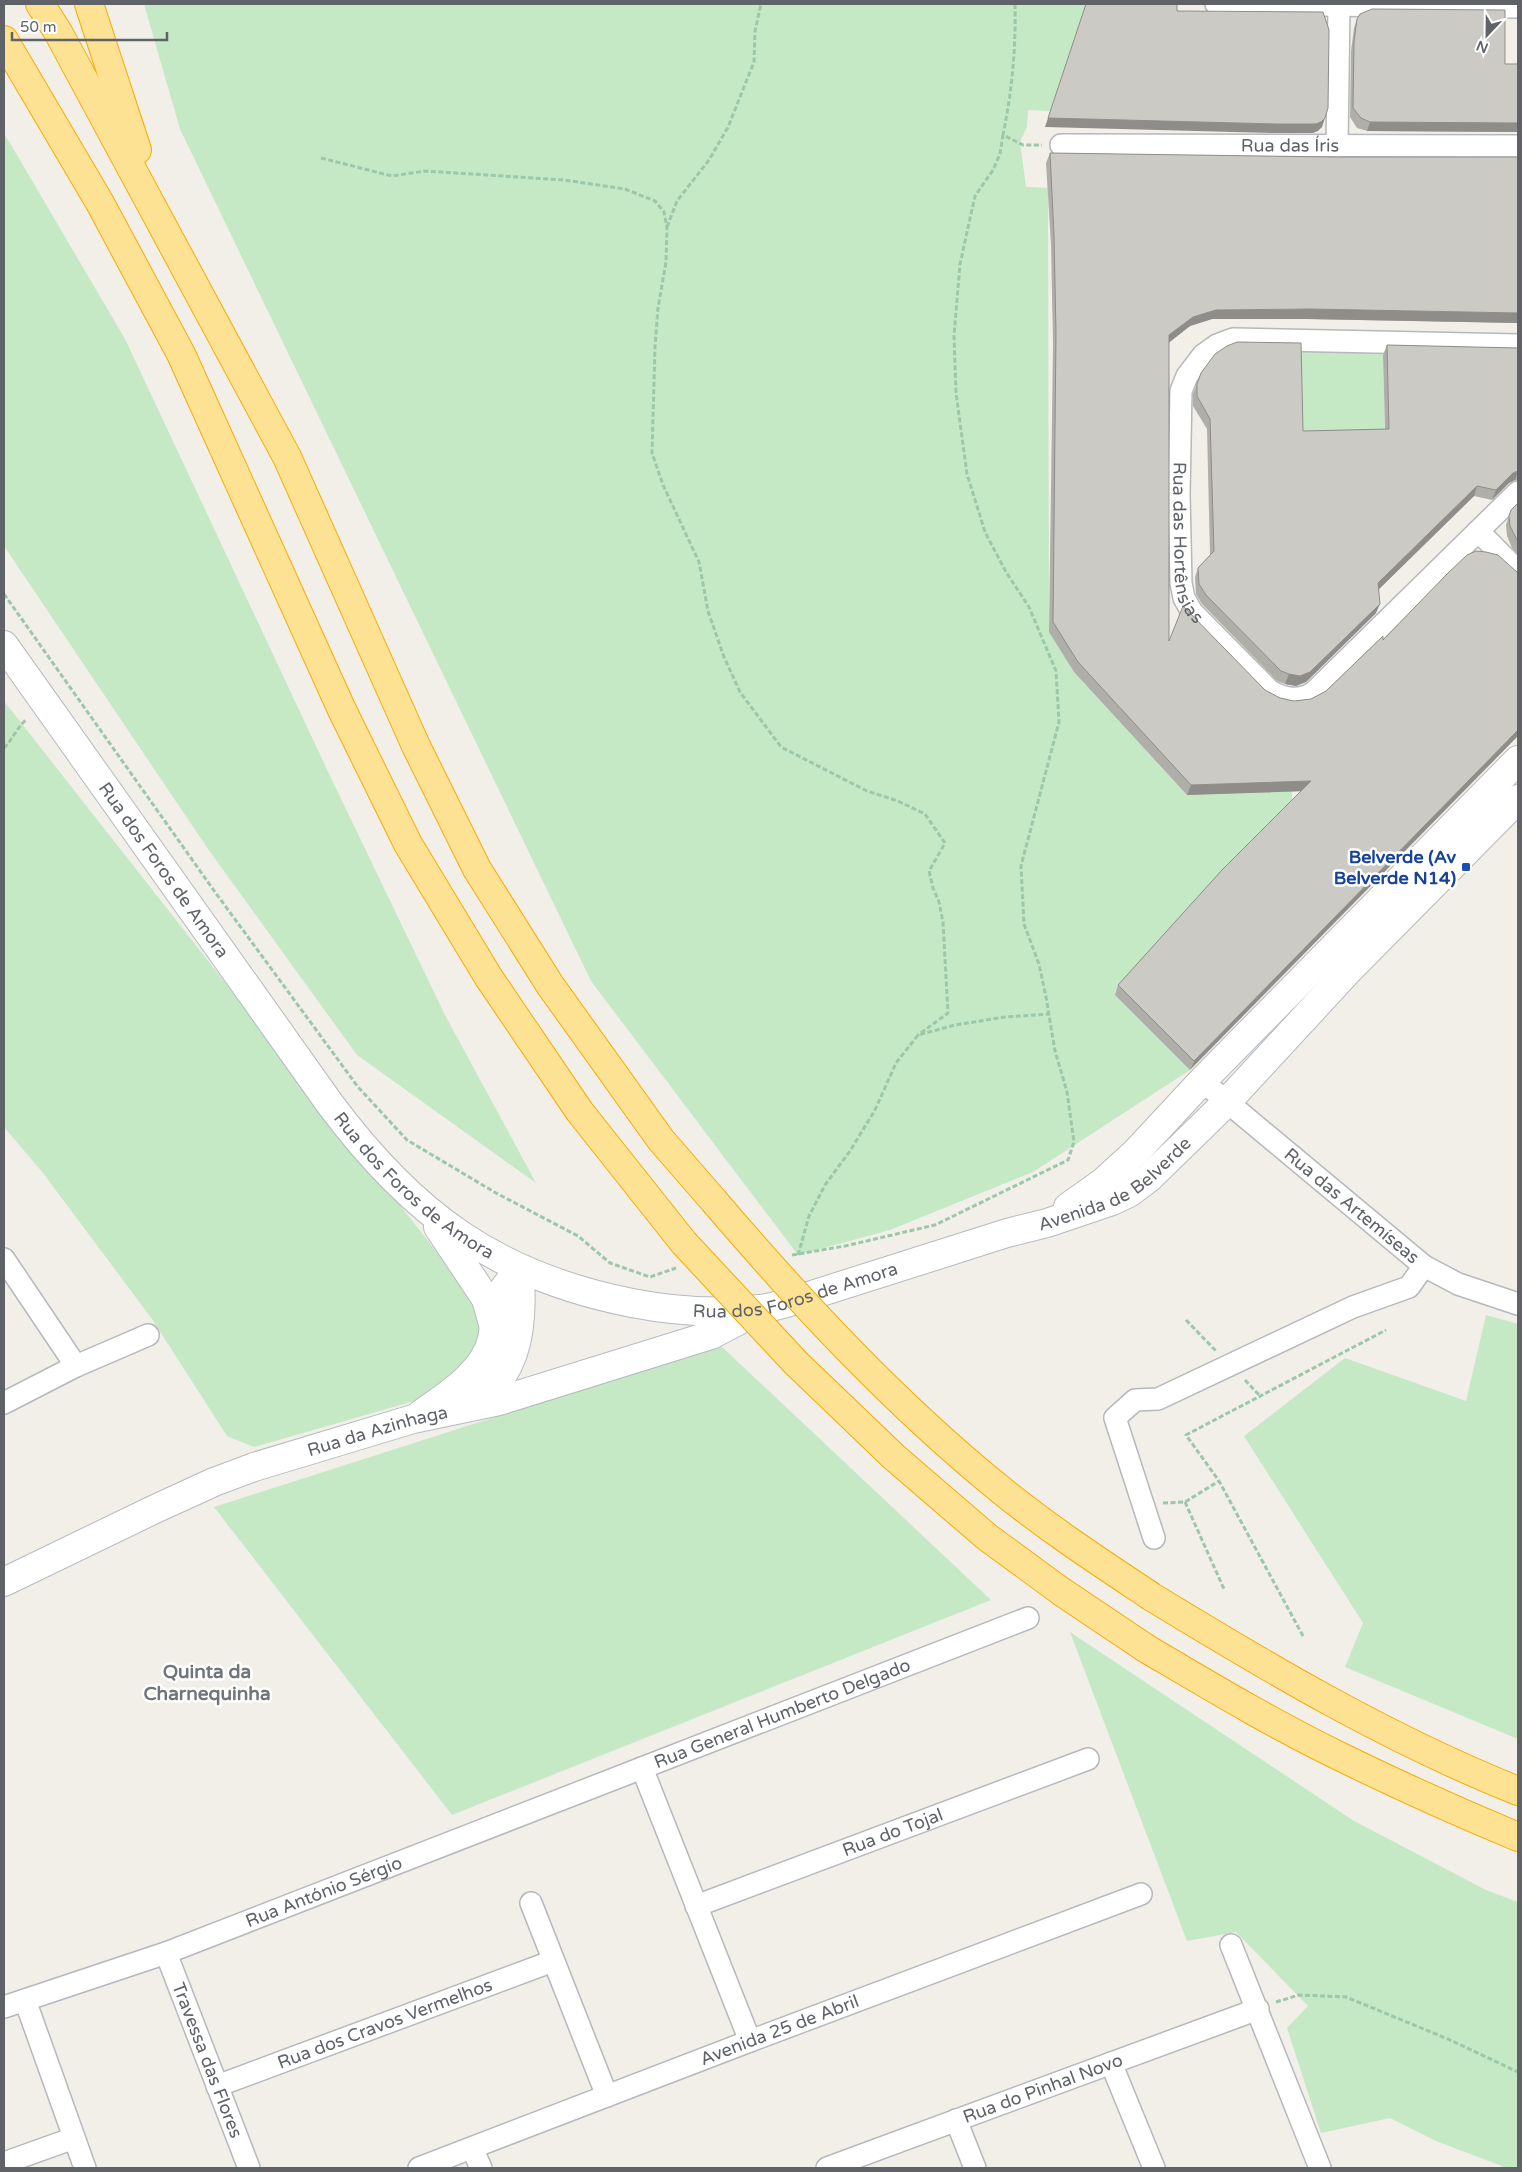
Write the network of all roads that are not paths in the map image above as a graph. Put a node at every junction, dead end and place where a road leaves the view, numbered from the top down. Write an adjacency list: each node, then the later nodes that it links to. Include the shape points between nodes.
1 (40, 4): 10 (highway)
2 (89, 4): 10 (highway, via 143,166)
3 (1216, 4): 4 (street)
4 (1339, 5): 5 (street); 8 (street)
5 (1518, 7)
6 (4, 40): 39 (highway, bridge, via 100,203 181,354 342,710 408,844 488,978 680,1255 894,1457 987,1537 1062,1592 1147,1649 1232,1699 1338,1755)
7 (1061, 145): 8 (street, Rua das Íris)
8 (1337, 146): 9 (street, Rua das Íris)
9 (1518, 146)
10 (198, 288): 38 (highway, bridge, via 287,457 416,746 477,869 561,1001 662,1140 766,1262 920,1421 1002,1491 1076,1546 1152,1597 1319,1695 1400,1737)
11 (1518, 345): 13 (street, Rua das Hortênsias, via 1233,339 1203,355 1187,376 1181,391 1179,494 1184,598 1199,619 1270,691 1278,695 1296,698 1314,692)
12 (1518, 492): 13 (street, Rua das Hortênsias)
13 (1478, 531): 14 (street)
14 (1518, 571)
15 (4, 645): 20 (main road, Rua dos Foros de Amora, via 336,1112 388,1175)
16 (1518, 760): 18 (main road, Avenida de Belverde)
17 (1518, 799): 19 (main road, Avenida de Belverde, via 1346,973)
18 (1202, 1081): 19 (street, Rua das Artemíseas); 21 (main road, Avenida de Belverde, via 1136,1152 1102,1183)
19 (1227, 1102): 21 (main road, Avenida de Belverde, via 1149,1178 1129,1193); 23 (street, Rua das Artemíseas)
20 (424, 1208): 24 (main road, Rua dos Foros de Amora, via 462,1236); 27 (main road, via 467,1268 486,1300)
21 (1047, 1223): 26 (main road, Rua dos Foros de Amora)
22 (4, 1259): 29 (street)
23 (1424, 1266): 25 (street, Rua das Artemíseas, via 1458,1284); 33 (street, via 1409,1287 1353,1307 1158,1399 1135,1400 1115,1418)
24 (520, 1269): 26 (main road, Rua dos Foros de Amora, via 591,1295 651,1306 693,1311); 27 (main road, via 497,1300); 31 (main road, via 519,1324 510,1364 498,1384)
25 (1518, 1304)
26 (761, 1309): 31 (main road, Rua da Azinhaga, via 711,1335)
27 (494, 1325): 32 (main road, via 486,1354 474,1370 454,1390)
28 (148, 1334): 29 (street)
29 (76, 1366): 30 (street)
30 (4, 1403)
31 (468, 1409): 32 (main road, Rua da Azinhaga)
32 (413, 1419): 34 (main road, Rua da Azinhaga, via 214,1482)
33 (1154, 1538)
34 (4, 1582)
35 (1028, 1618): 37 (street, Rua General Humberto Delgado)
36 (1088, 1759): 42 (street, Rua do Tojal)
37 (642, 1768): 42 (street, Rua General Humberto Delgado); 44 (street, Rua António Sérgio)
38 (1518, 1791)
39 (1518, 1838)
40 (1141, 1894): 49 (street, Avenida 25 de Abril)
41 (531, 1903): 45 (street)
42 (696, 1906): 49 (street, Rua General Humberto Delgado)
43 (1231, 1945): 48 (street)
44 (166, 1953): 46 (street, Rua António Sérgio); 51 (street, Travessa das Flores)
45 (553, 1961): 51 (street, Rua dos Cravos Vermelhos); 52 (street)
46 (25, 2000): 47 (street, Rua António Sérgio); 54 (street)
47 (4, 2007)
48 (1258, 2008): 50 (street, Rua do Pinhal Novo); 64 (street)
49 (750, 2041): 52 (street, Avenida 25 de Abril)
50 (1112, 2063): 53 (street, Rua do Pinhal Novo); 63 (street)
51 (217, 2086): 58 (street, Travessa das Flores)
52 (607, 2096): 55 (street, Avenida 25 de Abril)
53 (956, 2120): 61 (street, Rua do Pinhal Novo); 62 (street)
54 (74, 2138): 56 (street); 57 (street)
55 (472, 2148): 59 (street, Avenida 25 de Abril); 60 (street)
56 (4, 2163)
57 (86, 2168)
58 (249, 2168)
59 (419, 2168)
60 (481, 2168)
61 (827, 2168)
62 (975, 2168)
63 (1154, 2168)
64 (1320, 2168)

